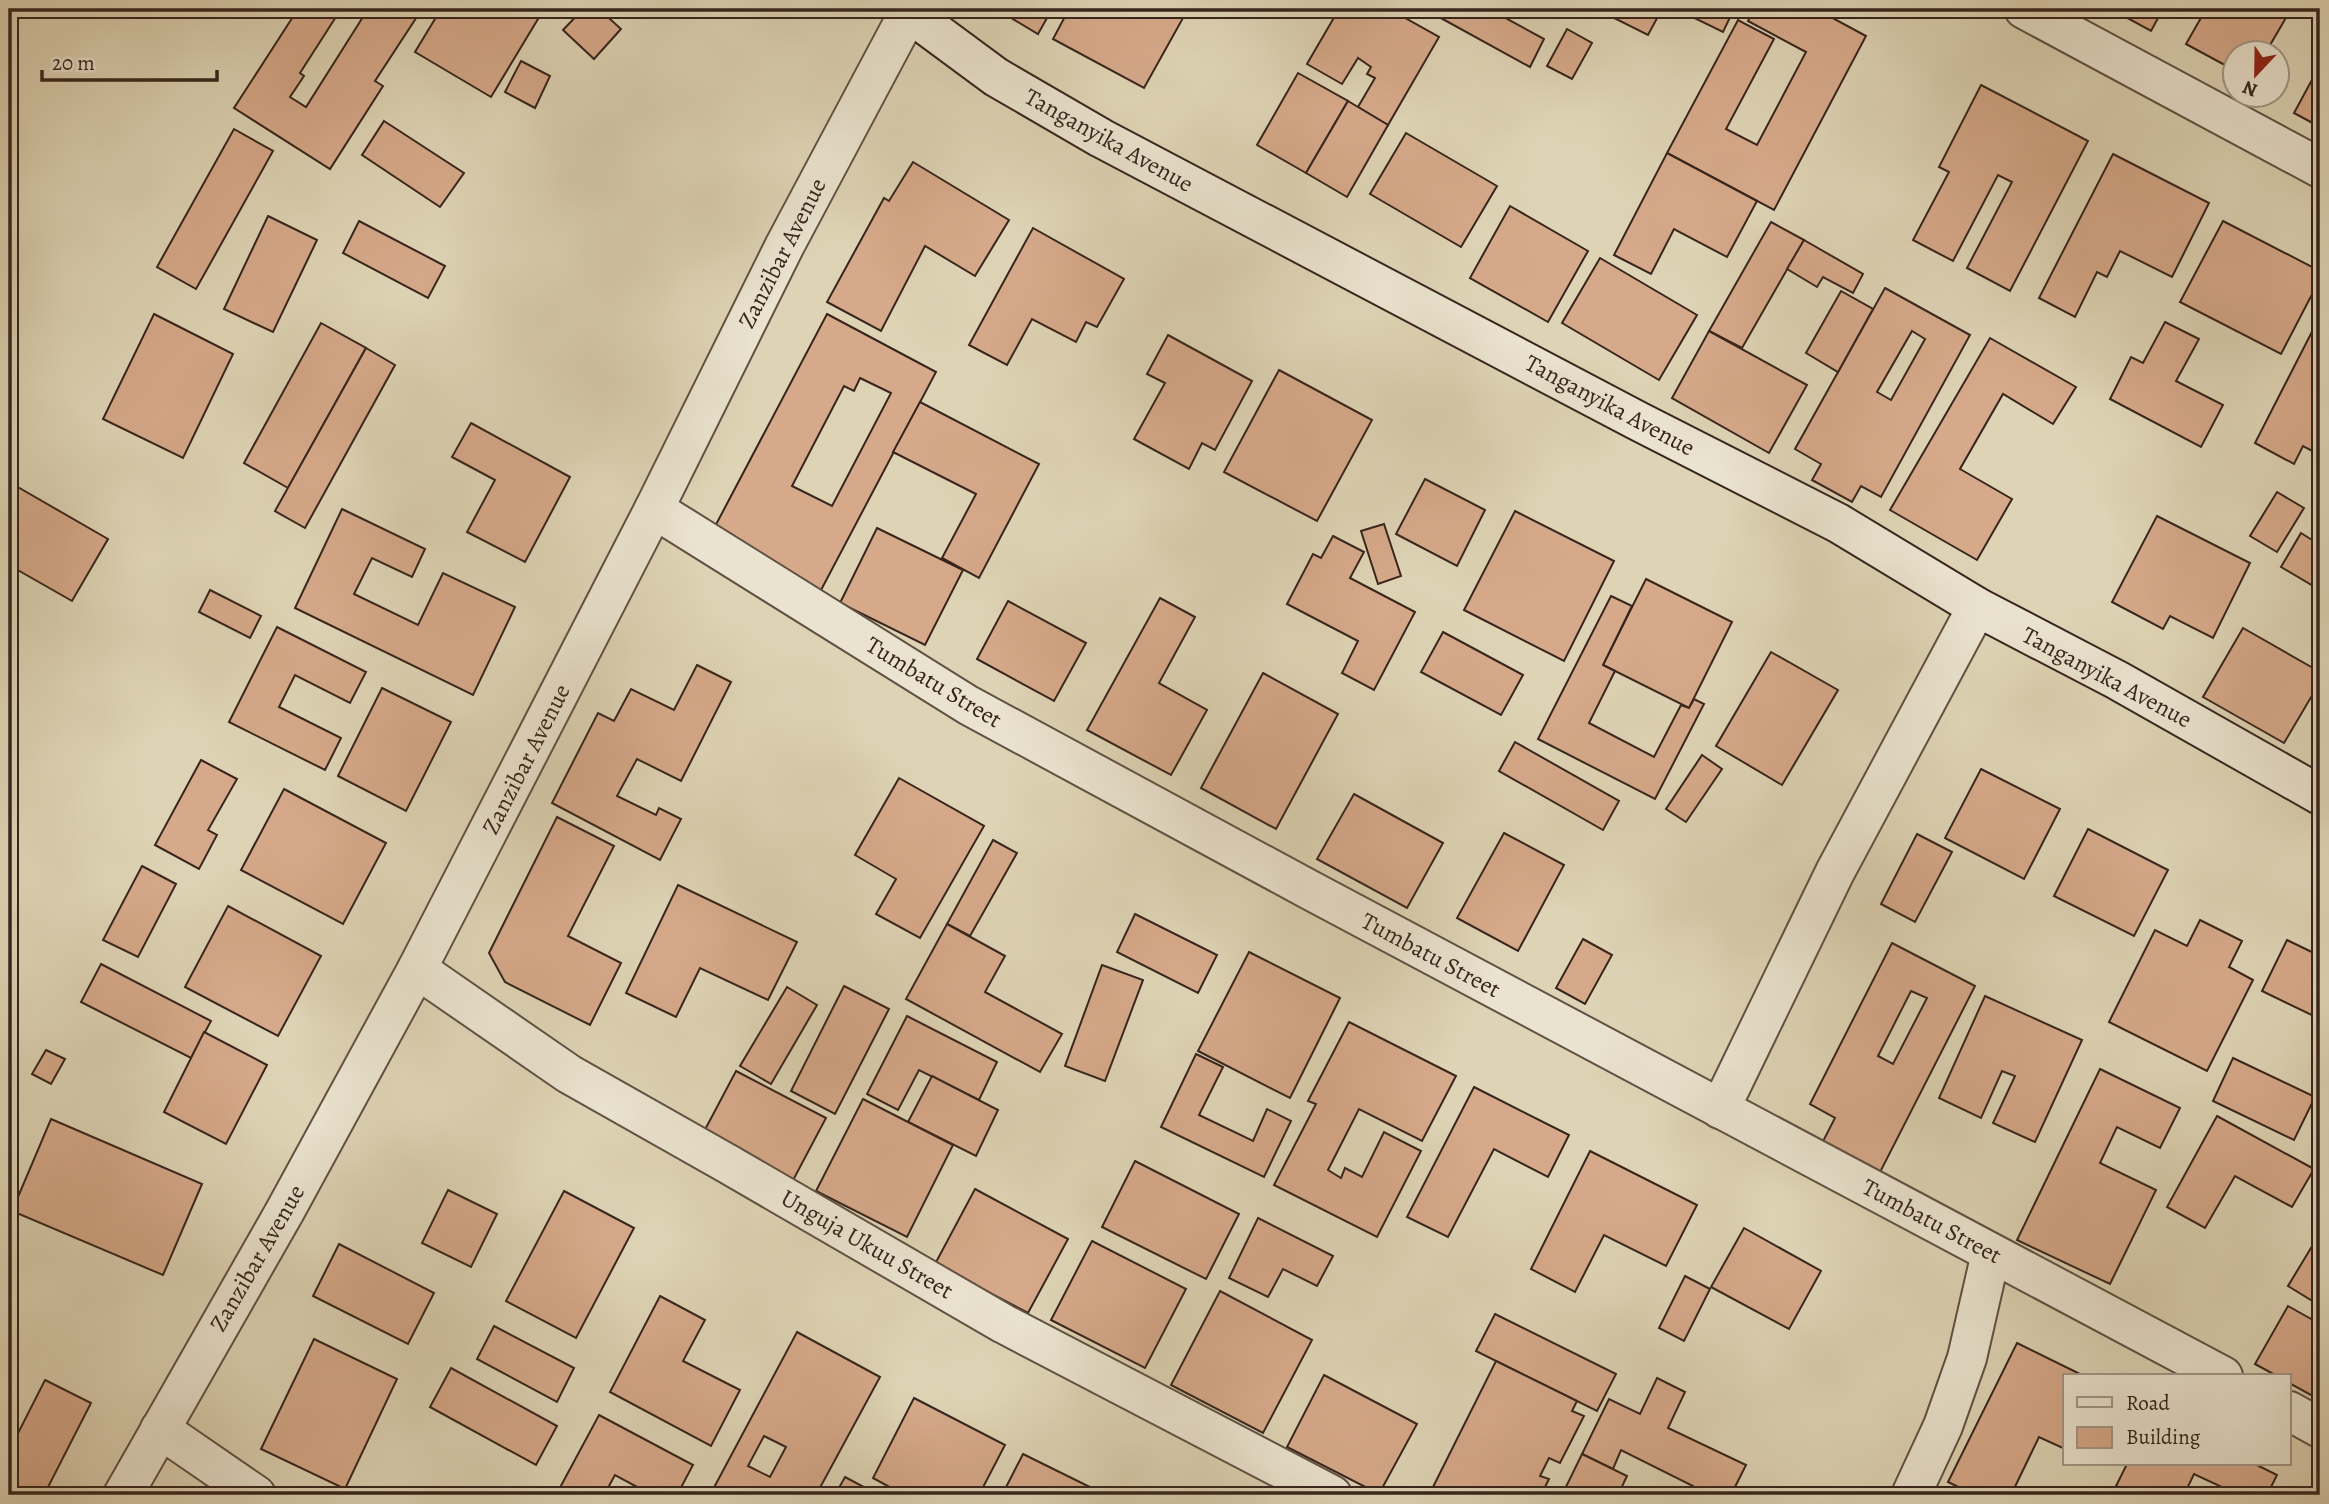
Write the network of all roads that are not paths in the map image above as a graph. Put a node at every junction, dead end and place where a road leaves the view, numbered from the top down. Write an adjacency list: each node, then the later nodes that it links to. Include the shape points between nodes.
1 (2024, 9): 3 (street)
2 (907, 10): 4 (street, Zanzibar Avenue); 5 (street, Tanganyika Avenue, via 996,77 1101,138 1838,523)
3 (2320, 168)
4 (654, 509): 7 (street, Zanzibar Avenue); 8 (street, Tumbatu Street, via 968,705)
5 (1977, 607): 6 (street, Tanganyika Avenue); 8 (street, via 1841,860)
6 (2320, 795)
7 (417, 969): 13 (street, Zanzibar Avenue); 16 (street, Unguja Ukuu Street, via 569,1074 1004,1324)
8 (1720, 1109): 9 (street, Tumbatu Street)
9 (1992, 1253): 10 (street, Tumbatu Street); 17 (street, via 1967,1357 1943,1426)
10 (2219, 1374)
11 (2290, 1412): 12 (street)
12 (2320, 1428)
13 (160, 1429): 14 (street, Zanzibar Avenue); 15 (street)
14 (123, 1495)
15 (256, 1495)
16 (1332, 1495)
17 (1911, 1495)

